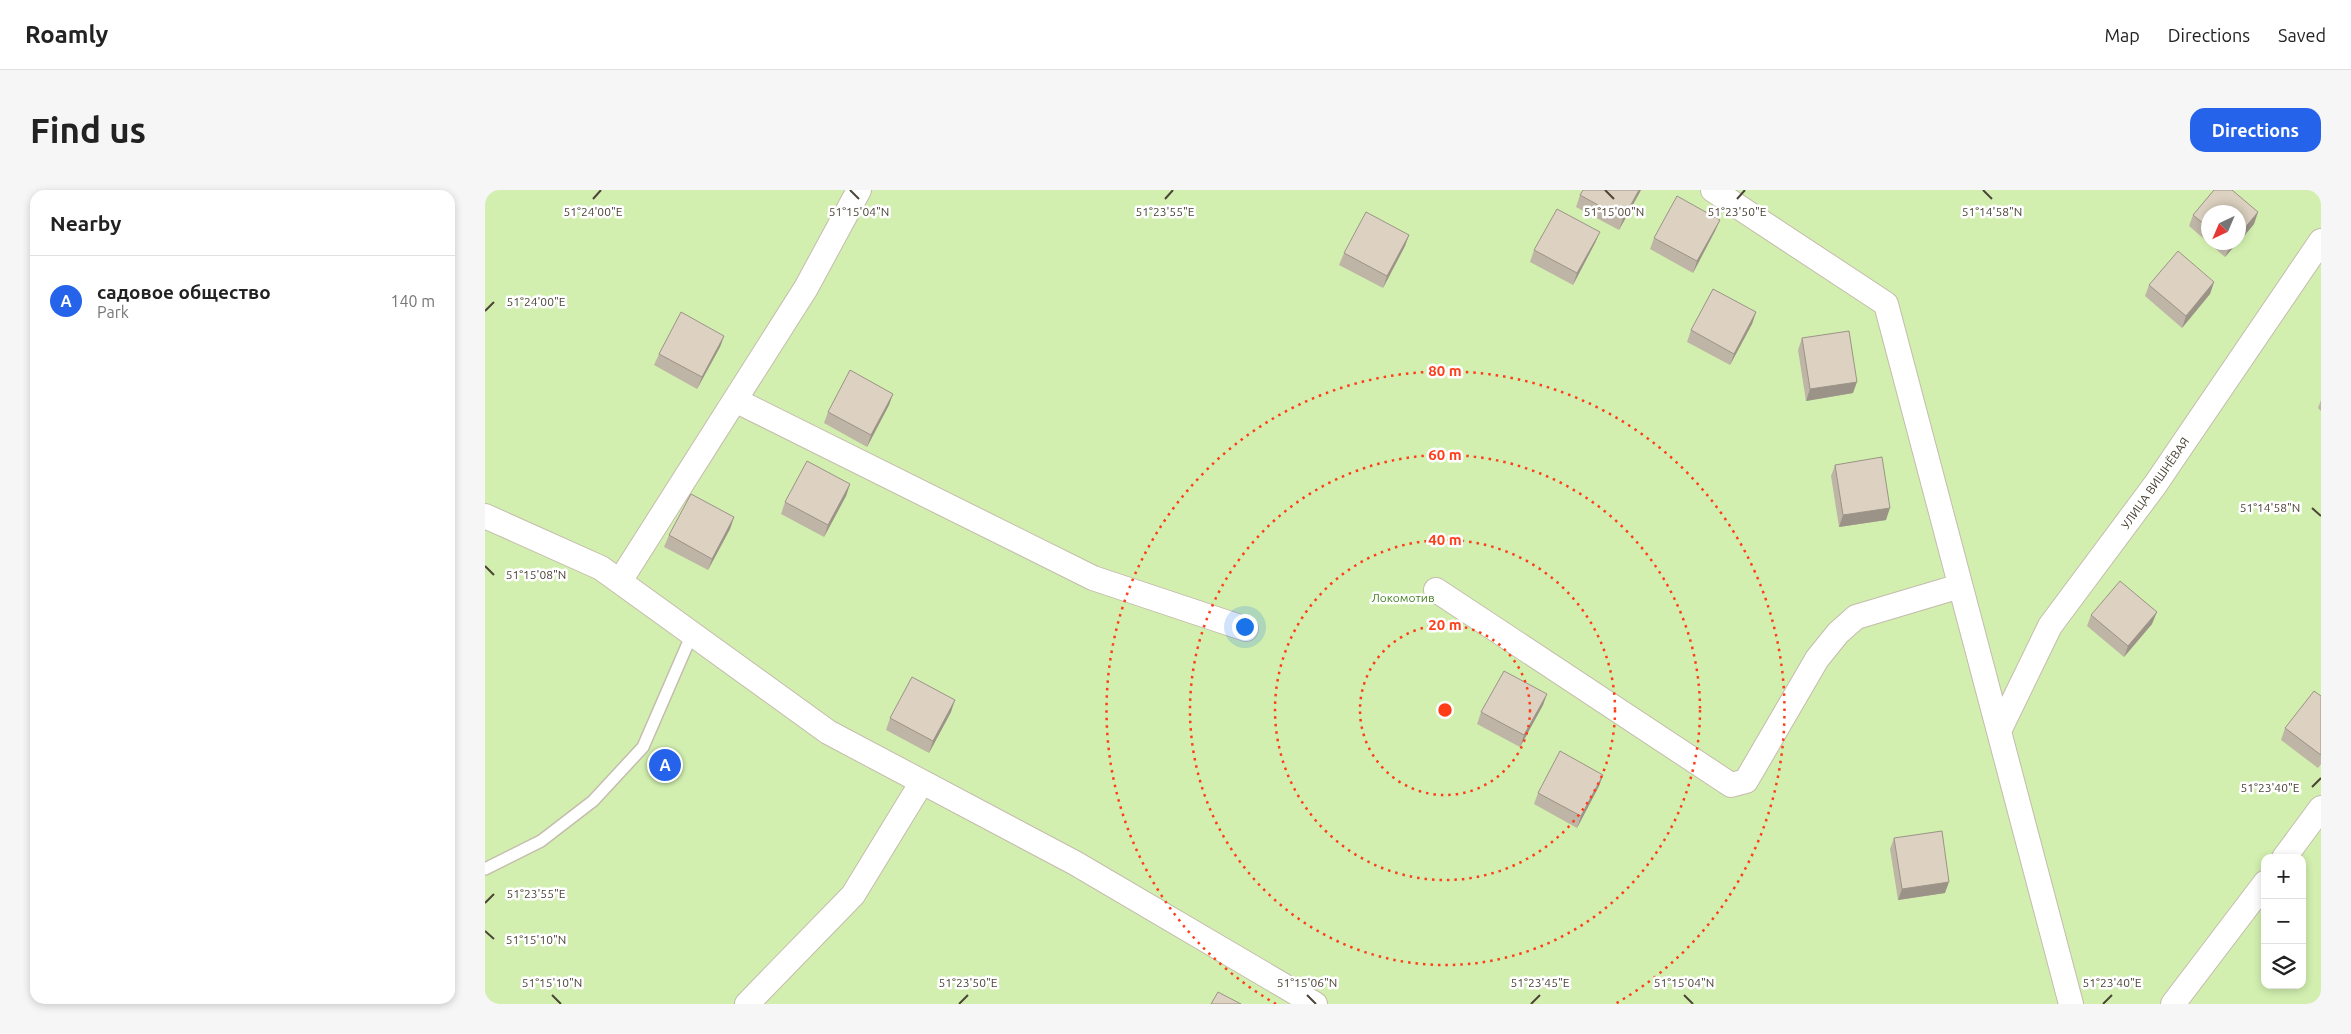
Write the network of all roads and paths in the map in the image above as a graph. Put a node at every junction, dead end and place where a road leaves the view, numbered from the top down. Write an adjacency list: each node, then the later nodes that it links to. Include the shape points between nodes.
1 (859, 190): 4 (street, via 806,288)
2 (1728, 194): 7 (street, via 1886,304)
3 (2321, 241): 11 (street, УЛИЦА ВИШНЁВАЯ, via 2155,485 2050,626)
4 (735, 400): 6 (street); 9 (street, via 1093,578)
5 (485, 516): 6 (street, via 601,568)
6 (620, 582): 10 (street)
7 (1960, 586): 8 (street, via 1856,617 1817,659 1745,781 1731,785); 11 (street)
8 (1435, 590)
9 (1245, 629)
10 (691, 634): 12 (street, via 828,732); 15 (lane, via 643,747 593,801 549,835)
11 (1999, 731): 19 (street)
12 (923, 782): 17 (street, via 853,896); 18 (street, via 1075,863)
13 (2321, 808): 14 (street)
14 (2287, 854)
15 (485, 869)
16 (2261, 888): 20 (street)
17 (747, 1004)
18 (1315, 1004)
19 (2071, 1004)
20 (2173, 1004)

